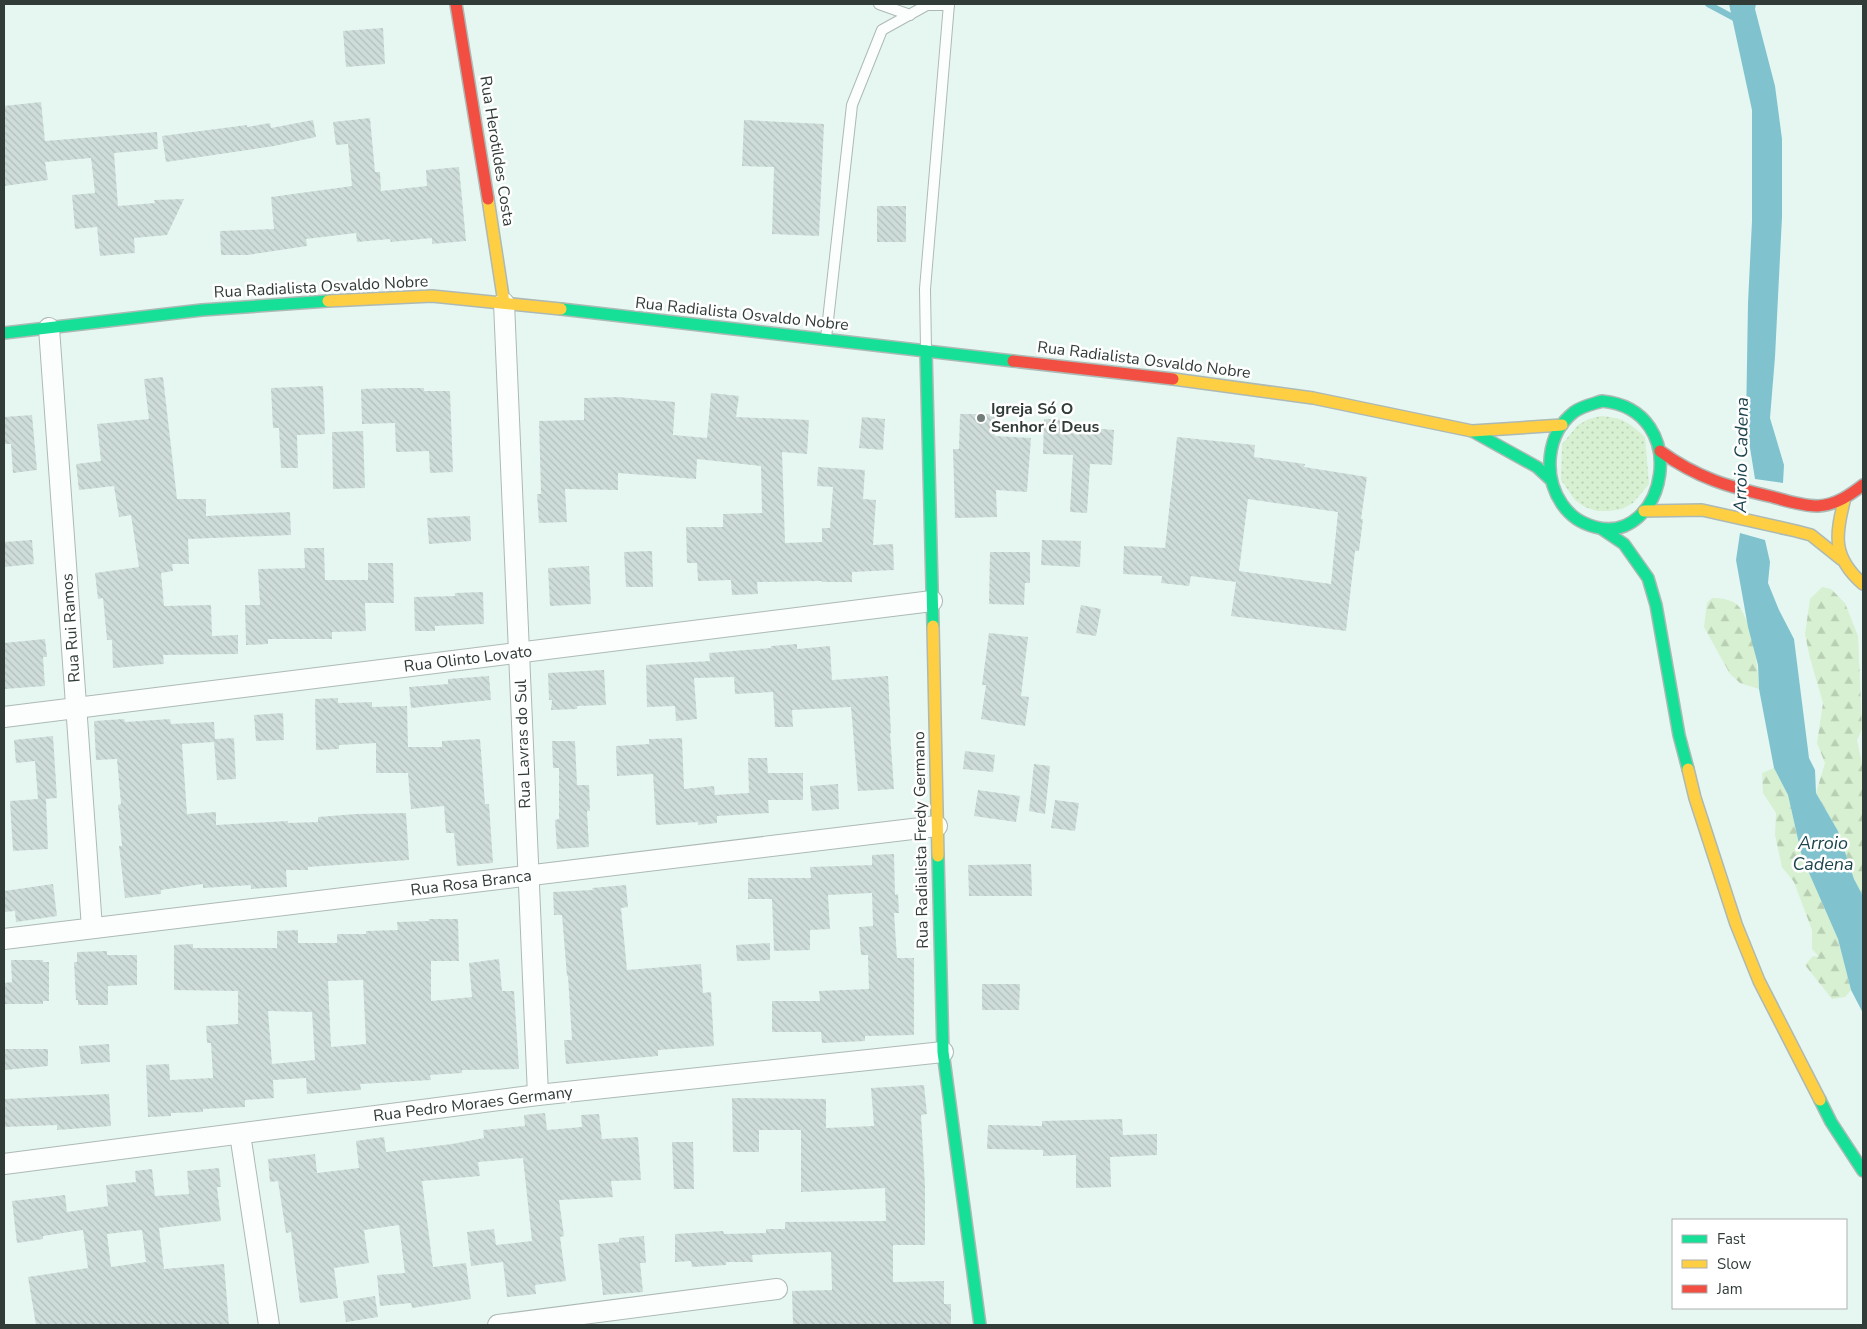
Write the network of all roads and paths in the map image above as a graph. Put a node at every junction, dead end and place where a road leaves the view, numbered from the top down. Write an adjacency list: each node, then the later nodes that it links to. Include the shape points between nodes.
1 (456, 4): 5 (street, Rua Herotildes Costa)
2 (879, 4): 4 (lane)
3 (949, 4): 4 (lane, via 928,5); 9 (lane, via 925,289)
4 (910, 15): 8 (lane, via 882,30 852,105)
5 (504, 303): 6 (street, Rua Radialista Osvaldo Nobre, via 432,296 342,300 202,310); 8 (street, Rua Radialista Osvaldo Nobre); 22 (street, Rua Lavras do Sul)
6 (49, 328): 7 (street, Rua Radialista Osvaldo Nobre); 23 (street, Rua Rui Ramos)
7 (4, 332)
8 (826, 340): 9 (street, Rua Radialista Osvaldo Nobre)
9 (926, 351): 11 (street, Rua Radialista Osvaldo Nobre, via 1226,385 1313,398); 21 (street, Rua Radialista Fredy Germano)
10 (1562, 425): 11 (street, Rua Radialista Osvaldo Nobre); 12 (street, via 1587,405 1602,401 1618,403 1645,420); 14 (street, via 1551,451)
11 (1472, 431): 14 (street, Rua Radialista Osvaldo Nobre, via 1537,467)
12 (1660, 451): 16 (street, via 1679,465 1723,485 1800,504 1820,506); 17 (street, via 1659,484)
13 (1862, 471): 15 (street)
14 (1550, 479): 18 (street, via 1560,504 1578,522)
15 (1861, 486): 16 (street)
16 (1845, 498): 19 (street, via 1837,526)
17 (1644, 511): 18 (street, via 1632,522); 19 (street, via 1702,510 1811,534)
18 (1602, 529): 33 (street, via 1624,544 1648,578 1695,798 1736,924 1759,981 1831,1122)
19 (1841, 559): 20 (street, via 1846,569)
20 (1863, 584)
21 (932, 601): 22 (street, Rua Olinto Lovato); 25 (street, Rua Radialista Fredy Germano)
22 (519, 652): 23 (street, Rua Olinto Lovato); 26 (street, Rua Lavras do Sul)
23 (76, 708): 24 (street, Rua Olinto Lovato); 27 (street, Rua Rui Ramos)
24 (4, 717)
25 (937, 826): 26 (street, Rua Rosa Branca); 29 (street, Rua Radialista Fredy Germano)
26 (528, 876): 27 (street, Rua Rosa Branca); 30 (street, Rua Lavras do Sul)
27 (92, 928): 28 (street, Rua Rosa Branca)
28 (4, 939)
29 (943, 1052): 30 (street, Rua Pedro Moraes Germany); 37 (street, Rua Radialista Fredy Germano)
30 (538, 1095): 31 (street, Rua Pedro Moraes Germany)
31 (240, 1134): 32 (street, Rua Pedro Moraes Germany); 35 (street)
32 (4, 1164)
33 (1863, 1171)
34 (777, 1289): 36 (street)
35 (269, 1325)
36 (498, 1325)
37 (980, 1325)

